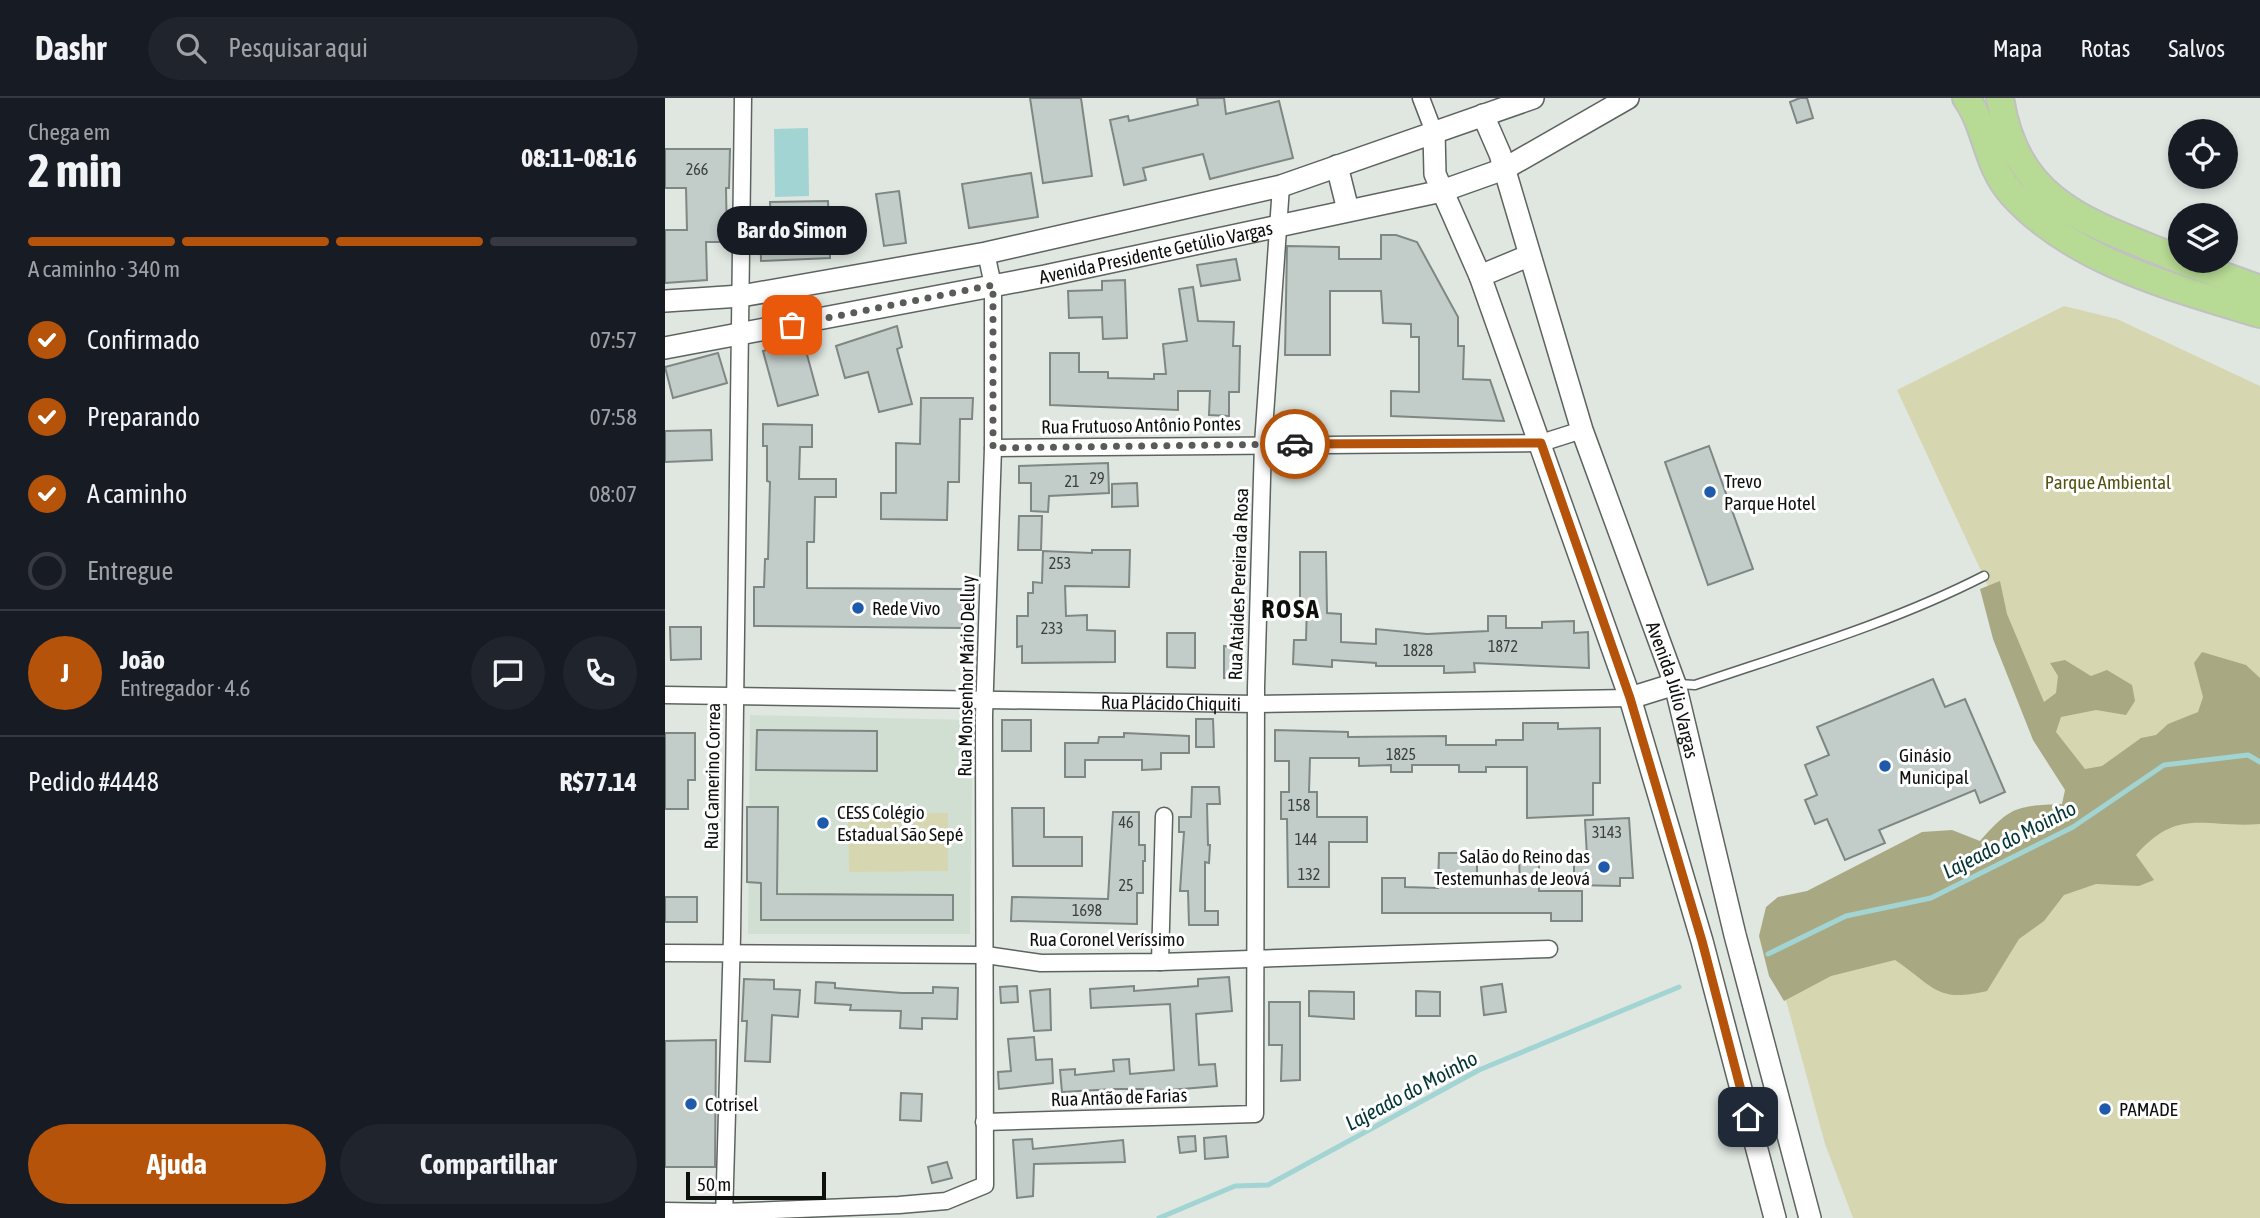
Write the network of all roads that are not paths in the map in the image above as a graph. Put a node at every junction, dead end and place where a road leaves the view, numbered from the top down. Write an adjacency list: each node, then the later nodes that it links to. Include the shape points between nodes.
1 (743, 98): 23 (street, Rua Camerino Correa)
2 (1421, 98): 9 (street)
3 (1533, 98): 8 (main road, Avenida Presidente Getúlio Vargas)
4 (1628, 98): 7 (main road, Avenida Presidente Getúlio Vargas)
5 (2000, 98): 17 (highway, via 2016,157 2041,190 2085,220)
6 (1970, 101): 25 (highway, via 1987,155 2010,193 2055,233 2115,264)
7 (1592, 107): 11 (main road, Avenida Presidente Getúlio Vargas)
8 (1483, 115): 9 (main road, Avenida Presidente Getúlio Vargas); 11 (main road, Avenida Júlio Vargas)
9 (1434, 132): 10 (main road, Avenida Presidente Getúlio Vargas); 13 (main road, via 1435,174)
10 (1337, 166): 12 (main road, Avenida Presidente Getúlio Vargas); 14 (main road)
11 (1504, 169): 13 (main road, Avenida Presidente Getúlio Vargas); 18 (main road, Avenida Júlio Vargas)
12 (1281, 186): 15 (street, Rua Ataides Pereira da Rosa); 16 (main road, Avenida Presidente Getúlio Vargas)
13 (1441, 191): 14 (main road, Avenida Presidente Getúlio Vargas); 20 (main road)
14 (1348, 210): 15 (main road, Avenida Presidente Getúlio Vargas)
15 (1281, 223): 21 (main road, Avenida Presidente Getúlio Vargas); 30 (street, Rua Ataides Pereira da Rosa)
16 (986, 253): 21 (street, Rua Monsenhor Mário Delluy); 23 (main road, Avenida Presidente Getúlio Vargas)
17 (2168, 254)
18 (1528, 256): 20 (main road); 28 (main road, Avenida Júlio Vargas)
19 (2217, 273): 22 (highway)
20 (1480, 276): 29 (main road)
21 (993, 285): 26 (main road, Avenida Presidente Getúlio Vargas); 31 (street, Rua Monsenhor Mário Delluy)
22 (2260, 289)
23 (741, 296): 24 (main road, Avenida Presidente Getúlio Vargas); 26 (street, Rua Camerino Correa)
24 (665, 301)
25 (2260, 314)
26 (742, 335): 27 (main road, Avenida Presidente Getúlio Vargas); 35 (street, Rua Camerino Correa)
27 (665, 348)
28 (1582, 430): 29 (street, Rua Frutuoso Antônio Pontes); 33 (main road, Avenida Júlio Vargas)
29 (1541, 443): 30 (street, Rua Frutuoso Antônio Pontes); 36 (main road)
30 (1263, 444): 31 (street, Rua Frutuoso Antônio Pontes); 38 (street, Rua Ataides Pereira da Rosa)
31 (993, 448): 37 (street, Rua Monsenhor Mário Delluy)
32 (1984, 576): 33 (lane, via 1935,601 1809,646 1695,685)
33 (1675, 684): 36 (main road, Rua Plácido Chiquiti); 40 (main road, Avenida Júlio Vargas)
34 (665, 695): 35 (street, Rua Plácido Chiquiti)
35 (735, 695): 37 (street, Rua Plácido Chiquiti); 44 (street, Rua Camerino Correa)
36 (1630, 698): 38 (street, Rua Plácido Chiquiti); 41 (main road)
37 (987, 701): 38 (street, Rua Plácido Chiquiti); 45 (street, Rua Monsenhor Mário Delluy)
38 (1256, 704): 46 (street, Rua Ataides Pereira da Rosa)
39 (1164, 816): 47 (street)
40 (1735, 934): 41 (main road); 53 (main road, Avenida Júlio Vargas)
41 (1702, 941): 52 (main road)
42 (1549, 949): 46 (street, Rua Coronel Veríssimo)
43 (665, 953): 44 (street, Rua Coronel Veríssimo)
44 (731, 954): 45 (street, Rua Coronel Veríssimo); 51 (street, Rua Camerino Correa)
45 (986, 955): 47 (street, Rua Coronel Veríssimo, via 1041,963); 49 (street, Rua Monsenhor Mário Delluy)
46 (1253, 958): 47 (street, Rua Coronel Veríssimo); 48 (street, Rua Ataides Pereira da Rosa)
47 (1160, 962)
48 (1255, 1114): 49 (street, Rua Antão de Farias)
49 (985, 1122): 51 (street, Rua Monsenhor Mário Delluy, via 985,1185 946,1201)
50 (665, 1211): 51 (street)
51 (724, 1215)
52 (1775, 1218)
53 (1810, 1218)

